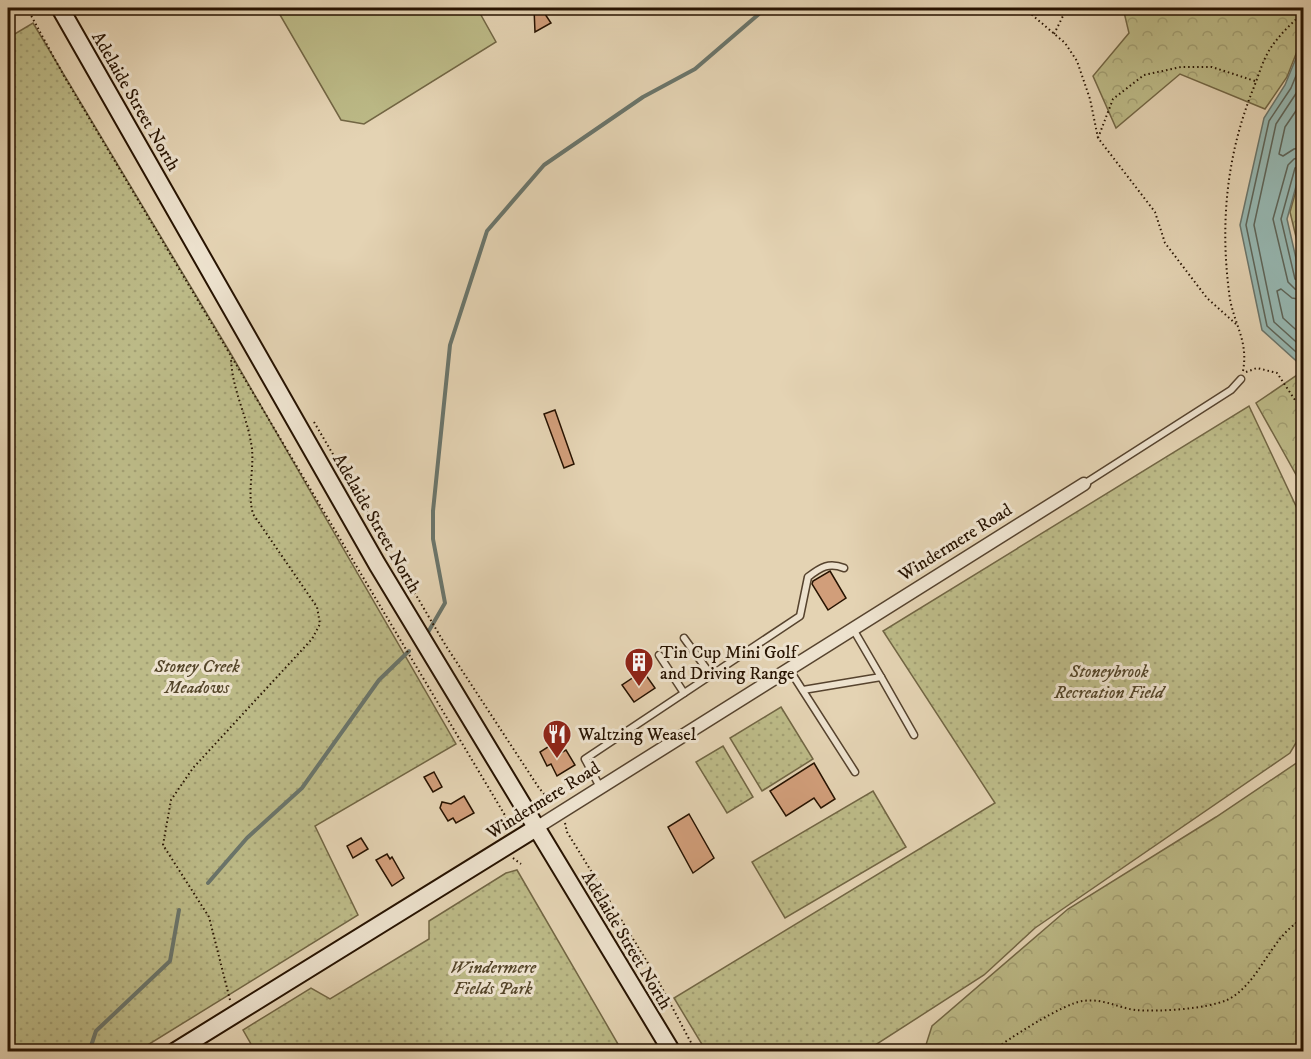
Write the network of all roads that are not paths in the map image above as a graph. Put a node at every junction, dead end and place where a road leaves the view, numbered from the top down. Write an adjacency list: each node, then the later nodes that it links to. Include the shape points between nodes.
1 (60, 8): 16 (main road, Adelaide Street North, via 377,564)
2 (1241, 379): 3 (lane, via 1231,390)
3 (1084, 484): 5 (street, Windermere Road)
4 (844, 568): 9 (lane, via 833,564 808,577 800,616)
5 (853, 629): 8 (street, Windermere Road); 10 (lane)
6 (684, 638): 9 (lane)
7 (659, 655): 12 (lane)
8 (789, 669): 11 (lane); 15 (street, Windermere Road)
9 (711, 675): 12 (lane)
10 (881, 677): 11 (lane); 13 (lane)
11 (803, 690): 14 (lane)
12 (684, 693): 15 (lane, via 585,759)
13 (914, 735)
14 (855, 772)
15 (600, 788): 16 (street, Windermere Road)
16 (536, 828): 17 (main road, Windermere Road); 18 (main road, Adelaide Street North)
17 (174, 1052)
18 (672, 1052)

